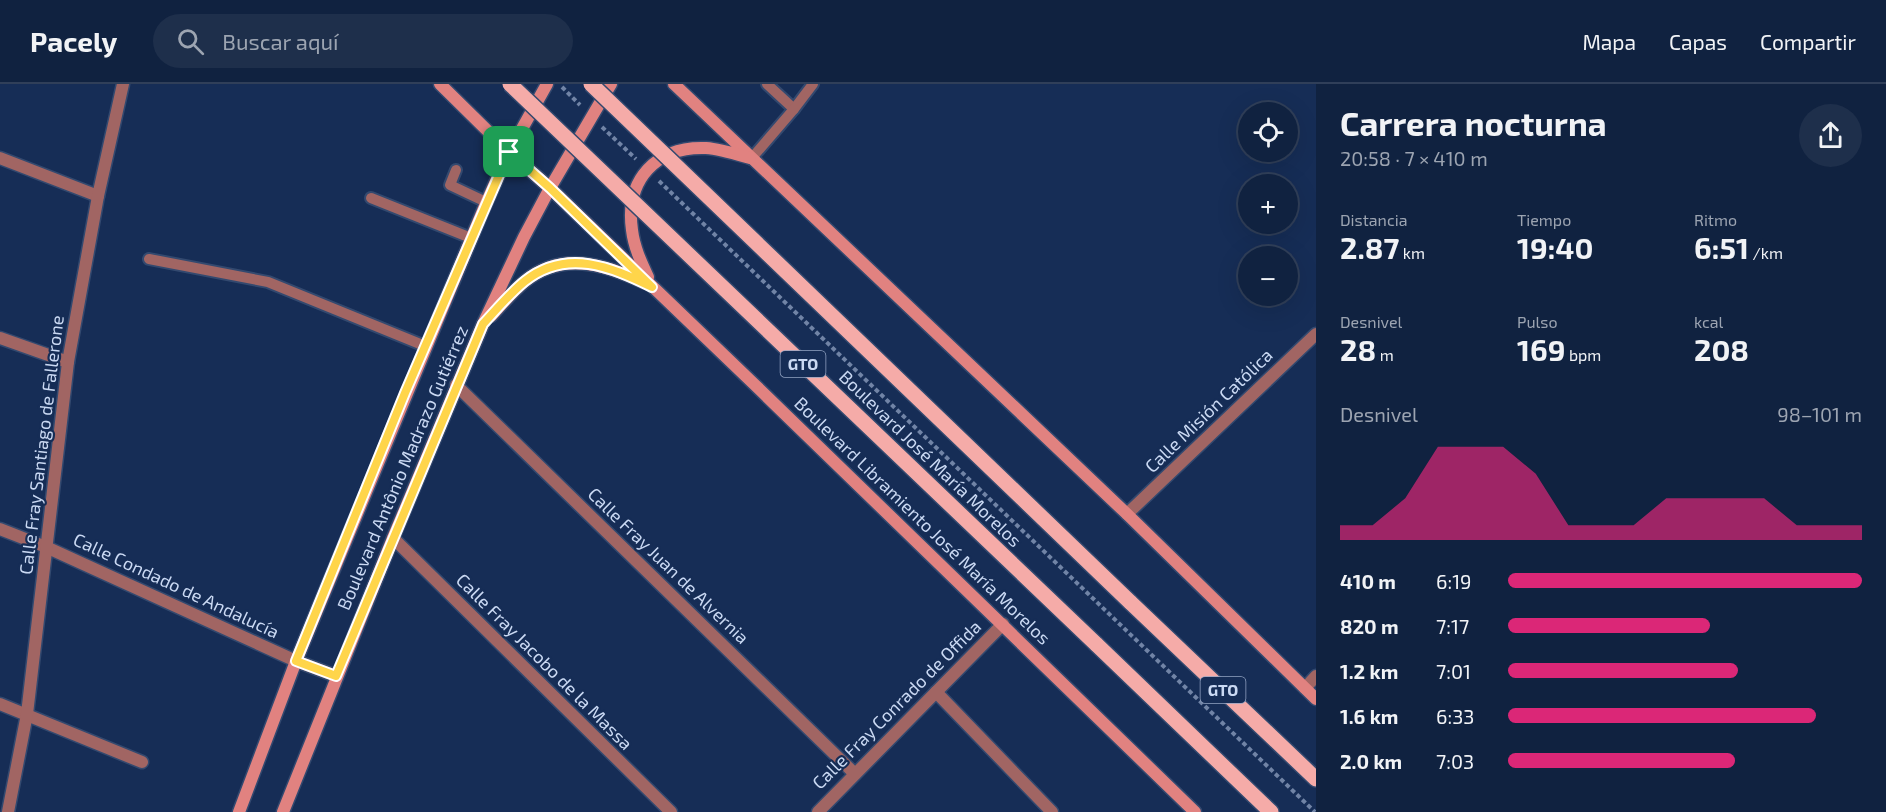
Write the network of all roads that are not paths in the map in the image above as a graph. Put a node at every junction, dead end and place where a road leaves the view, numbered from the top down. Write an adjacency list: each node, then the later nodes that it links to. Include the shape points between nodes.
1 (123, 84): 16 (street, Calle Fray Santiago de Fallerone)
2 (440, 84): 11 (street, Boulevard Libramiento José María Morelos)
3 (510, 84): 51 (main road, Boulevard José María Morelos / GTO, bridge)
4 (547, 84): 11 (street, Boulevard Antônio Madrazo Gutiérrez)
5 (591, 84): 43 (main road, Boulevard José María Morelos / GTO, bridge)
6 (611, 84): 15 (street, Boulevard Antônio Madrazo Gutiérrez)
7 (674, 84): 13 (street)
8 (767, 84): 10 (lane)
9 (813, 84): 10 (lane)
10 (794, 109): 13 (lane)
11 (509, 152): 15 (street, Boulevard Libramiento José María Morelos); 18 (street, Boulevard Antônio Madrazo Gutiérrez)
12 (0, 158): 16 (street)
13 (751, 159): 21 (street, via 707,148 684,149 662,156 646,169 637,186 631,228); 28 (street)
14 (456, 170): 18 (lane, via 450,185)
15 (550, 188): 21 (street, Boulevard Libramiento José María Morelos); 22 (street, Boulevard Antônio Madrazo Gutiérrez)
16 (98, 196): 26 (street, Calle Fray Santiago de Fallerone)
17 (371, 198): 19 (lane)
18 (486, 202): 19 (street, Boulevard Antônio Madrazo Gutiérrez)
19 (471, 238): 25 (street, Boulevard Antônio Madrazo Gutiérrez)
20 (149, 260): 25 (lane, via 268,282)
21 (652, 287): 22 (street, via 595,264 568,263 526,280); 32 (street, Boulevard Libramiento José María Morelos)
22 (483, 324): 27 (street, Boulevard Antônio Madrazo Gutiérrez)
23 (1316, 334): 28 (street, Calle Misión Católica)
24 (0, 338): 26 (street)
25 (425, 346): 33 (street, Boulevard Antônio Madrazo Gutiérrez)
26 (68, 362): 31 (street, Calle Fray Santiago de Fallerone)
27 (456, 385): 30 (street, Boulevard Antônio Madrazo Gutiérrez); 42 (street, Calle Fray Juan de Alvernia)
28 (1127, 514): 36 (street)
29 (0, 529): 31 (street, Calle Condado de Andalucía)
30 (393, 538): 34 (street, Boulevard Antônio Madrazo Gutiérrez); 47 (street, Calle Fray Jacobo de la Massa)
31 (45, 547): 33 (street, Calle Condado de Andalucía); 40 (street, Calle Fray Santiago de Fallerone)
32 (1003, 624): 37 (street, Calle Fray Conrado de Offida); 50 (street, Boulevard Libramiento José María Morelos)
33 (296, 661): 34 (street, Calle Condado de Andalucía); 45 (street, Boulevard Antônio Madrazo Gutiérrez)
34 (336, 676): 46 (street, Boulevard Antônio Madrazo Gutiérrez)
35 (1316, 676): 36 (street)
36 (1305, 688): 38 (street)
37 (936, 692): 42 (street, Calle Fray Conrado de Offida); 49 (street)
38 (1316, 699)
39 (0, 704): 40 (street)
40 (27, 714): 41 (street); 44 (street, Calle Fray Santiago de Fallerone)
41 (142, 762)
42 (855, 774): 48 (street, Calle Fray Conrado de Offida)
43 (1316, 779)
44 (8, 812)
45 (239, 812)
46 (283, 812)
47 (671, 812)
48 (818, 812)
49 (1052, 812)
50 (1196, 812)
51 (1271, 812)

